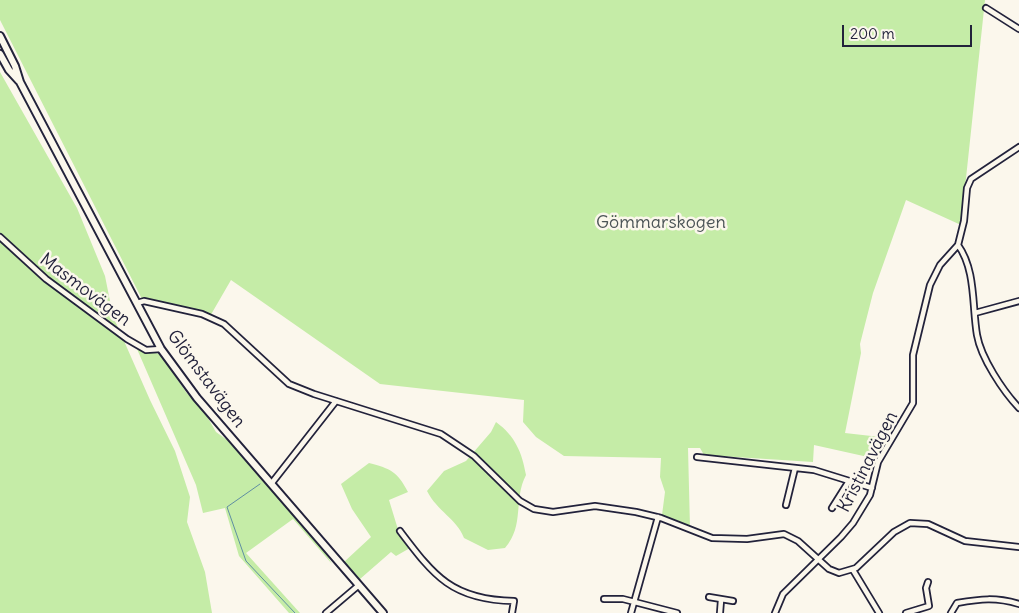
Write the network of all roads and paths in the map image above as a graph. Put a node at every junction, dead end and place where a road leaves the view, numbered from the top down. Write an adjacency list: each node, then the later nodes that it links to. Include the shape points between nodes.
1 (986, 8): 2 (street)
2 (1019, 29)
3 (0, 36): 4 (main road)
4 (2, 42): 6 (main road)
5 (0, 54): 6 (main road)
6 (20, 82): 11 (main road, Glömstavägen)
7 (1019, 146): 9 (street, via 971,179)
8 (0, 237): 13 (street, Masmovägen, via 46,279 127,339 146,350)
9 (958, 245): 12 (street, via 969,270); 20 (street, Kristinavägen, via 940,265 930,285 913,355 913,403 880,459)
10 (1019, 302): 12 (street)
11 (137, 303): 13 (main road, Glömstavägen); 14 (street, via 148,302 216,320 229,327 284,381)
12 (975, 313): 15 (street, via 978,341 985,358)
13 (161, 349): 19 (main road, Glömstavägen, via 197,398)
14 (336, 401): 19 (street); 23 (street, via 447,438 474,456 531,508 553,512 594,506)
15 (1019, 408)
16 (697, 457): 17 (street)
17 (795, 468): 18 (street, via 814,470); 21 (street)
18 (849, 481): 20 (street); 22 (street)
19 (271, 484): 29 (main road, Glömstavägen)
20 (872, 488): 26 (street, Kristinavägen, via 853,523)
21 (786, 505)
22 (832, 508)
23 (658, 517): 26 (street, via 712,538 747,539 784,534 798,541); 34 (street)
24 (400, 531): 40 (street, via 432,572 449,585 483,598 514,601)
25 (1019, 547): 27 (street, via 965,541 928,524 910,522 894,532)
26 (819, 560): 27 (street, via 834,572); 44 (street, Kristinavägen, via 783,594)
27 (853, 570): 45 (street)
28 (928, 582): 37 (street)
29 (359, 585): 38 (street); 39 (main road, Glömstavägen)
30 (709, 597): 32 (street)
31 (604, 599): 34 (street)
32 (721, 600): 33 (street); 43 (street)
33 (733, 601)
34 (634, 602): 41 (street); 42 (street)
35 (936, 604): 37 (street)
36 (1019, 604): 47 (street, via 995,598 957,603)
37 (929, 606): 46 (street)
38 (326, 613)
39 (384, 613)
40 (512, 613)
41 (631, 613)
42 (677, 613)
43 (720, 613)
44 (774, 613)
45 (879, 613)
46 (906, 613)
47 (951, 613)

